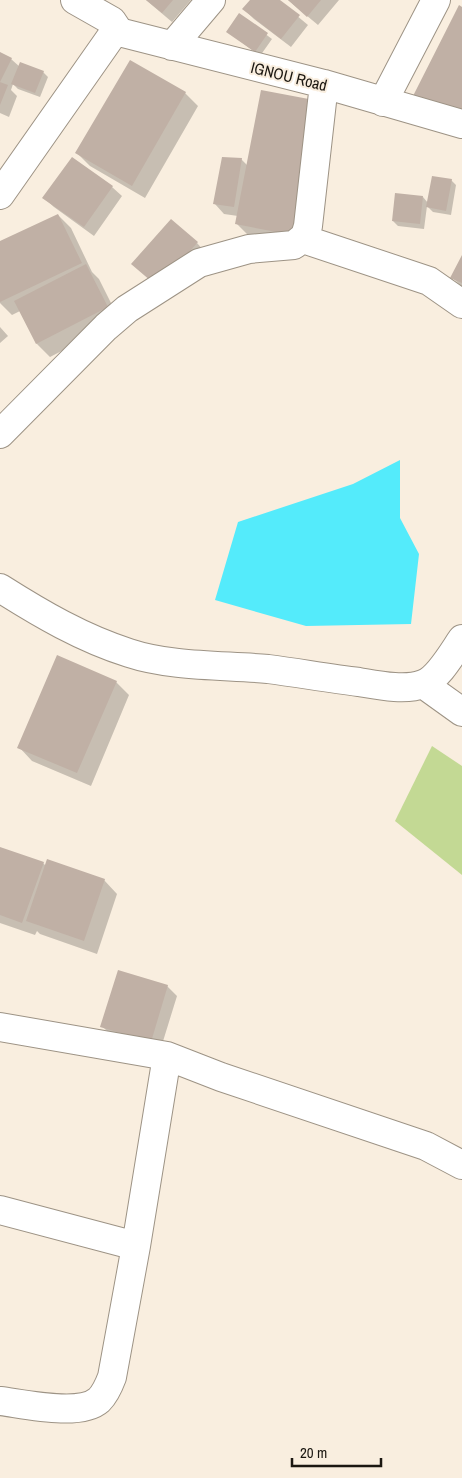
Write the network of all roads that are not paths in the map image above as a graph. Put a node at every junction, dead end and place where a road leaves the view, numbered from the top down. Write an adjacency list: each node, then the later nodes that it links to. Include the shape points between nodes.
1 (75, 0): 4 (street, via 112,20)
2 (211, 0): 5 (street)
3 (436, 0): 7 (street)
4 (115, 31): 5 (street, IGNOU Road); 9 (street)
5 (172, 46): 6 (street, IGNOU Road)
6 (324, 84): 7 (street, IGNOU Road); 10 (street, via 308,226)
7 (384, 102): 8 (street, IGNOU Road)
8 (462, 124)
9 (0, 195)
10 (303, 239): 11 (street, via 429,282); 12 (street, via 294,245 249,248 198,263 127,309 106,327)
11 (462, 304)
12 (0, 434)
13 (0, 588): 15 (street, via 52,620 98,643 131,654 392,687)
14 (462, 639): 15 (street, via 443,666)
15 (423, 684): 16 (street)
16 (462, 712)
17 (0, 1027): 18 (street)
18 (167, 1056): 19 (street, via 426,1146); 21 (street)
19 (462, 1165)
20 (0, 1210): 21 (street)
21 (136, 1246): 22 (street, via 112,1377 99,1400 87,1407 67,1409)
22 (0, 1401)

